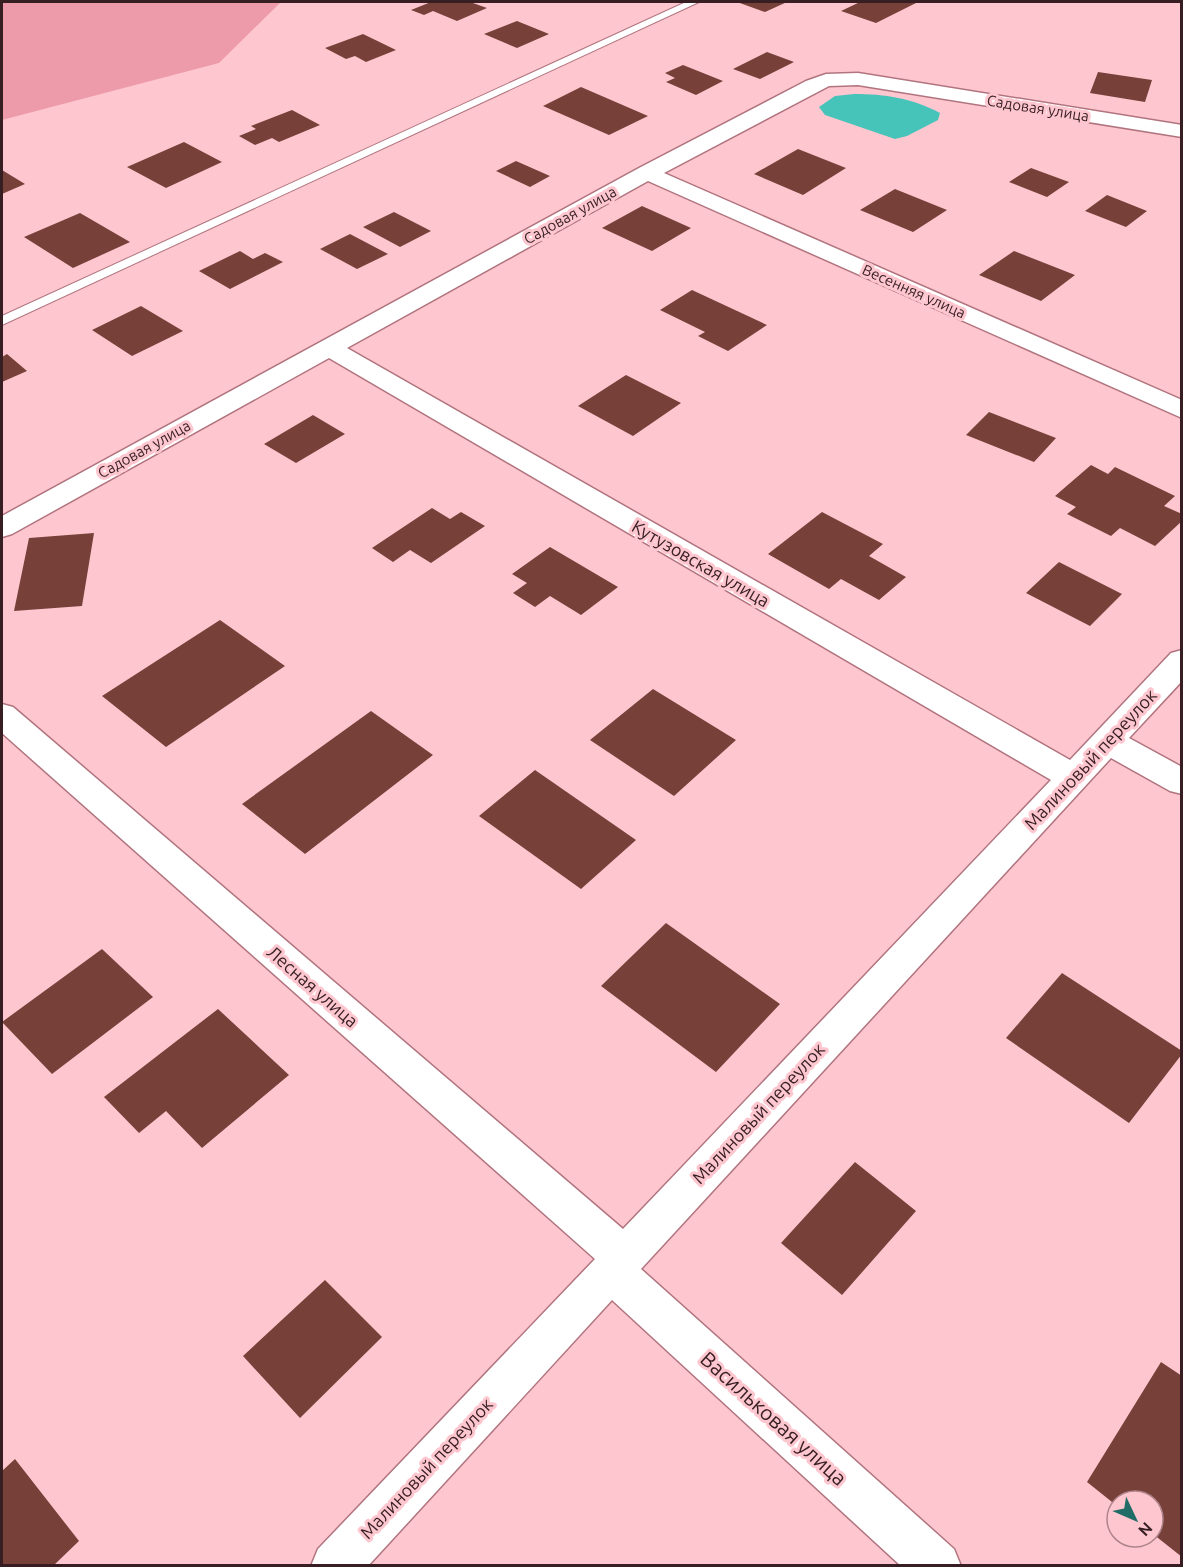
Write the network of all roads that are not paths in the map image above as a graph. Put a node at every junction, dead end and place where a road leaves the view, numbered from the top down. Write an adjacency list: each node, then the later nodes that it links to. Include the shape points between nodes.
1 (694, 2): 4 (lane)
2 (1182, 131): 3 (street, Садовая улица, via 858,80 826,80)
3 (647, 173): 5 (street, Садовая улица); 6 (street, Весенняя улица)
4 (2, 321)
5 (329, 348): 7 (street, Садовая улица); 11 (street, Кутузовская улица)
6 (1182, 410)
7 (2, 528)
8 (1182, 661): 10 (street, Малиновый переулок)
9 (2, 715): 13 (street, Лесная улица)
10 (1107, 741): 11 (street, Малиновый переулок); 12 (street)
11 (1073, 777): 13 (street, Малиновый переулок)
12 (1182, 782)
13 (618, 1264): 14 (street, Малиновый переулок); 15 (street, Васильковая улица)
14 (334, 1566)
15 (937, 1566)

